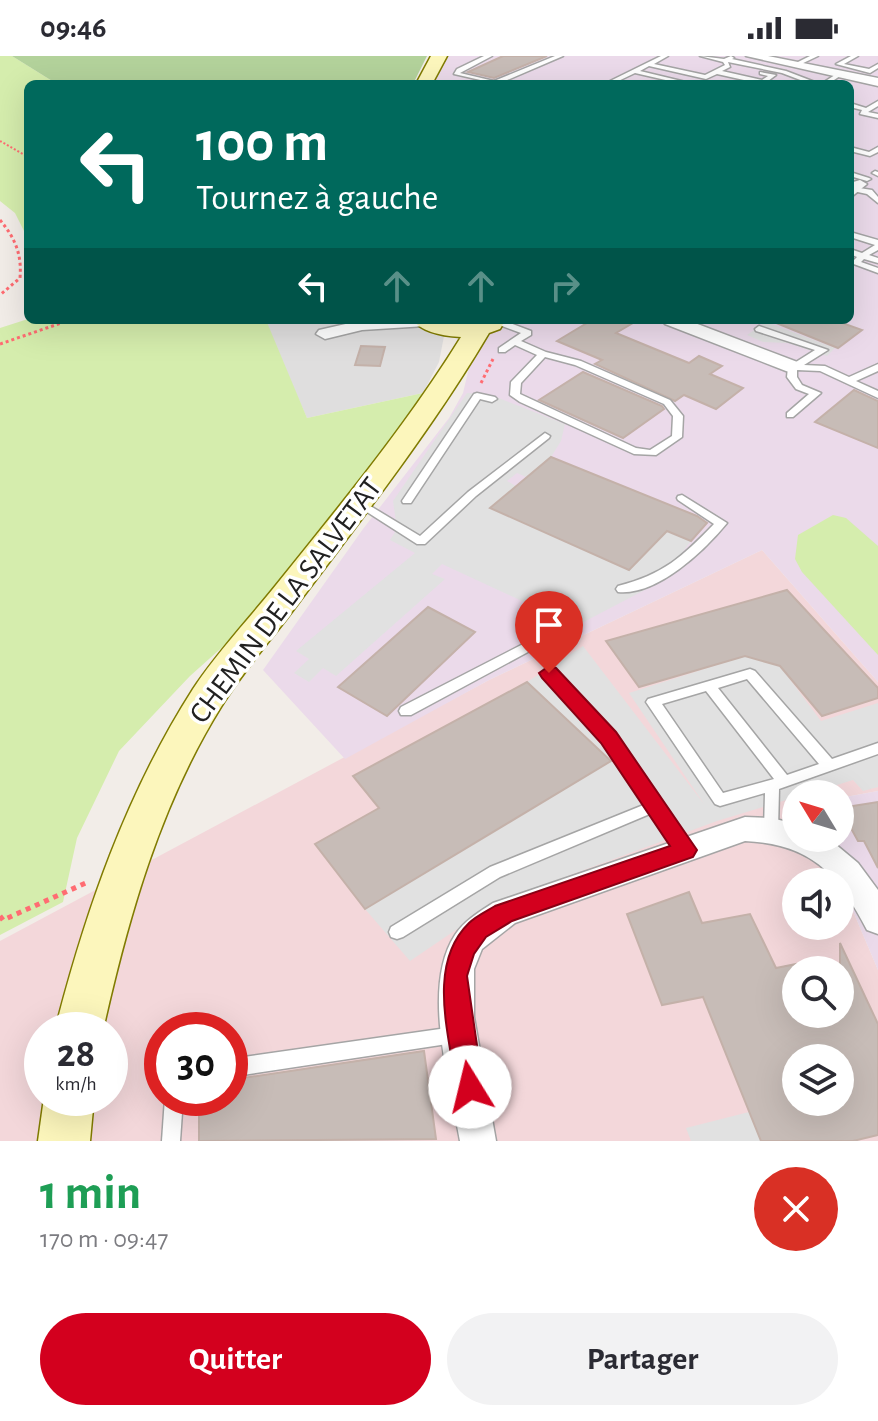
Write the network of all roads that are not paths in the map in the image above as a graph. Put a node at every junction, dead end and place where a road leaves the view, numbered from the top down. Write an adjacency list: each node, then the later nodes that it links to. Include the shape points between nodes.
1 (439, 56): 17 (main road)
2 (489, 56): 18 (lane, via 457,73)
3 (560, 56): 19 (lane)
4 (665, 56): 10 (lane)
5 (703, 56): 9 (lane)
6 (752, 56): 12 (street)
7 (815, 56): 12 (lane)
8 (855, 56): 13 (lane, via 839,64)
9 (729, 60): 12 (lane); 14 (lane); 15 (lane)
10 (648, 64): 14 (lane); 16 (lane)
11 (878, 66): 13 (lane)
12 (796, 71): 13 (street); 15 (lane); 24 (lane)
13 (843, 71): 25 (lane); 26 (street)
14 (711, 75): 20 (lane); 21 (lane); 22 (lane)
15 (773, 75): 23 (lane)
16 (618, 79)
17 (426, 80)
18 (479, 80)
19 (502, 80)
20 (723, 80)
21 (734, 80)
22 (747, 80)
23 (765, 80)
24 (811, 80)
25 (830, 80)
26 (878, 82)
27 (878, 103): 29 (lane)
28 (854, 109): 29 (lane)
29 (865, 111): 30 (lane)
30 (878, 116)
31 (854, 142): 32 (lane)
32 (878, 149): 33 (lane, via 870,154)
33 (854, 150)
34 (863, 181): 35 (lane)
35 (878, 201)
36 (854, 236): 37 (lane)
37 (876, 248): 39 (lane)
38 (854, 253): 39 (lane)
39 (863, 256): 40 (lane); 41 (lane, via 855,263)
40 (878, 261)
41 (878, 271)
42 (356, 324): 47 (street)
43 (432, 324): 53 (main road, CHEMIN DE LA SALVETAT, via 449,335)
44 (491, 324): 48 (lane, via 528,333); 53 (main road, CHEMIN DE LA SALVETAT)
45 (681, 324): 51 (street)
46 (759, 329): 51 (lane, via 823,350)
47 (325, 334)
48 (515, 342): 49 (lane); 50 (lane)
49 (502, 350)
50 (543, 354): 50 (lane, via 578,363 667,402 678,416 677,437 652,453 634,451 515,395 516,382)
51 (793, 367): 54 (lane, via 822,368); 57 (lane, via 799,387 816,393)
52 (878, 367): 54 (lane)
53 (445, 378): 61 (main road, CHEMIN DE LA SALVETAT)
54 (848, 381): 55 (lane)
55 (878, 395)
56 (492, 399): 60 (lane, via 477,396)
57 (790, 415)
58 (545, 436): 61 (lane, via 421,541)
59 (682, 498): 62 (lane, via 721,523 684,563 654,581)
60 (407, 501)
61 (358, 503): 77 (main road, CHEMIN DE LA SALVETAT, via 208,696 171,760 124,870)
62 (622, 589)
63 (570, 617): 66 (lane, via 535,643)
64 (549, 673): 71 (lane, via 609,738)
65 (709, 686): 68 (lane, via 750,674); 69 (lane); 69 (lane, via 653,702 720,800)
66 (406, 711)
67 (878, 748): 68 (lane)
68 (829, 765): 69 (lane)
69 (778, 783): 70 (lane)
70 (782, 800)
71 (655, 806): 73 (lane); 76 (lane, via 495,872)
72 (782, 834): 73 (street, via 745,829)
73 (685, 850): 78 (street, via 504,913 478,930 464,949 455,976)
74 (827, 852): 75 (street, via 848,868)
75 (878, 920)
76 (397, 932)
77 (83, 1012)
78 (461, 1033): 79 (lane); 84 (street)
79 (248, 1065)
80 (67, 1116): 82 (main road)
81 (173, 1116): 83 (lane)
82 (64, 1141)
83 (171, 1141)
84 (478, 1141)

